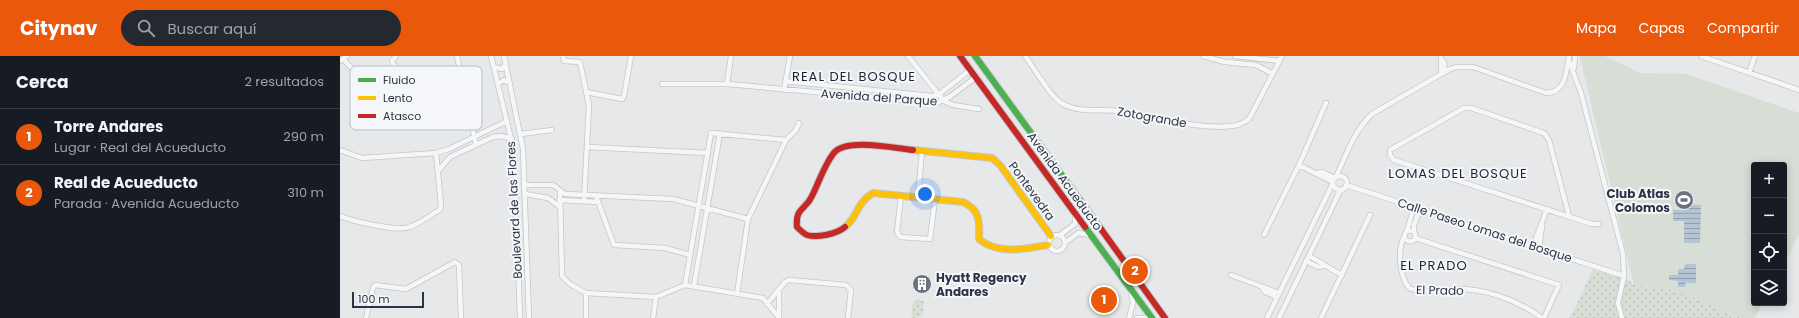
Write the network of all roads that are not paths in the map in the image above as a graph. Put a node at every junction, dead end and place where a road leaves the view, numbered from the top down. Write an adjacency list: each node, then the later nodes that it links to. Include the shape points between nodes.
1 (396, 56): 24 (street, via 392,61)
2 (457, 56): 25 (street)
3 (491, 56): 26 (street, Boulevard de las Flores)
4 (504, 56): 22 (street, Boulevard de las Flores)
5 (563, 56): 42 (street, via 564,61 580,62)
6 (632, 56): 42 (street, via 624,98)
7 (731, 56): 38 (street)
8 (790, 56): 33 (street)
9 (908, 56): 44 (street)
10 (960, 56): 28 (street, Avenida Acueducto)
11 (975, 56): 132 (street, Avenida Acueducto)
12 (1204, 56): 31 (street, via 1225,62 1256,65)
13 (1235, 56): 20 (street, Zotogrande)
14 (1575, 56): 27 (street)
15 (1701, 56): 30 (street)
16 (1755, 56): 30 (street)
17 (1026, 57): 31 (street, Zotogrande, via 1055,97 1070,107 1133,113 1198,125 1242,124 1249,119)
18 (1570, 57): 27 (street); 29 (street, via 1563,83 1558,91 1552,93 1473,67 1456,67); 43 (street)
19 (344, 58): 23 (street)
20 (1281, 58): 31 (street, Zotogrande)
21 (1441, 58): 29 (street)
22 (506, 63): 26 (street, via 502,69); 35 (street, Boulevard de las Flores)
23 (351, 66)
24 (395, 66)
25 (459, 66)
26 (494, 67): 36 (street, Boulevard de las Flores)
27 (1574, 68): 43 (street)
28 (970, 70): 32 (street, Avenida Acueducto); 34 (street, Avenida del Parque)
29 (1443, 73): 65 (street, via 1372,114 1358,129)
30 (1749, 73): 41 (street)
31 (1273, 74)
32 (976, 77): 39 (street, Avenida del Parque); 85 (street, Avenida Acueducto)
33 (785, 81): 40 (street); 44 (street, Avenida del Parque)
34 (956, 81): 39 (street); 44 (street, Avenida del Parque)
35 (510, 83): 36 (street, via 504,80); 53 (street, Boulevard de las Flores)
36 (498, 84): 48 (street, Boulevard de las Flores)
37 (662, 84): 38 (street, Avenida del Parque)
38 (727, 84): 40 (street, Avenida del Parque)
39 (962, 88): 45 (street, Avenida del Parque)
40 (784, 90): 45 (street, Avenida del Parque, via 930,103)
41 (1799, 90)
42 (586, 92): 58 (street, via 589,106)
43 (1581, 93): 111 (street, via 1623,254)
44 (938, 95): 45 (street)
45 (944, 101): 47 (street, via 953,105)
46 (1326, 103): 63 (street)
47 (979, 108)
48 (507, 121): 54 (street); 55 (street, Boulevard de las Flores)
49 (798, 123): 56 (street, via 796,130)
50 (472, 130): 54 (street)
51 (552, 130): 53 (street)
52 (720, 133): 56 (street); 62 (street, via 711,132); 82 (street)
53 (521, 134): 66 (street, Boulevard de las Flores)
54 (474, 138): 57 (street); 61 (street)
55 (512, 139): 57 (street, via 497,136); 92 (street, Boulevard de las Flores)
56 (786, 140): 89 (street)
57 (476, 145): 64 (street, via 450,157)
58 (587, 147): 62 (street); 71 (street)
59 (340, 150): 61 (street, via 362,158)
60 (922, 151): 73 (street, Pontevedra, via 853,144 840,147 833,153 809,201 798,211 796,224 806,235 816,236 841,231 851,223 867,195 876,193); 74 (street); 99 (street, Pontevedra, via 992,158 1000,165)
61 (436, 153): 64 (street)
62 (708, 153): 79 (street)
63 (1300, 165): 65 (street, via 1318,173 1322,172); 97 (street)
64 (439, 170): 87 (street, via 440,210 410,227 401,229)
65 (1334, 180): 67 (street, via 1344,178); 68 (street, via 1335,187); 118 (street)
66 (525, 185): 69 (street, via 553,185); 70 (street, Boulevard de las Flores)
67 (1346, 185): 68 (street); 81 (street, Calle Paseo Lomas del Bosque)
68 (1341, 190): 106 (street)
69 (560, 192): 71 (street); 76 (street)
70 (525, 194): 80 (street, via 548,198); 93 (street, Boulevard de las Flores)
71 (585, 195): 72 (street); 77 (street)
72 (596, 196): 78 (street); 79 (street, via 673,199)
73 (901, 196): 74 (street, Pontevedra); 75 (street, via 897,232 900,237 930,239)
74 (918, 197): 75 (street, Pontevedra)
75 (935, 199): 102 (street, Pontevedra, via 963,202 971,206 981,219 979,239 985,245 1022,250)
76 (560, 200): 77 (street); 80 (street)
77 (584, 201): 78 (street)
78 (598, 202): 105 (street, via 614,245 665,248)
79 (699, 206): 82 (street); 105 (street)
80 (560, 207): 116 (street, via 562,276)
81 (1414, 207): 83 (street, Calle Paseo Lomas del Bosque); 94 (street)
82 (707, 208): 89 (street); 113 (street)
83 (1420, 209): 98 (street, via 1414,225); 103 (street, Calle Paseo Lomas del Bosque)
84 (1547, 209): 88 (street); 88 (street, via 1394,160 1390,150 1464,108 1471,108 1541,132 1549,140); 90 (street)
85 (1075, 214): 95 (street, via 1075,224); 96 (street, Avenida Acueducto)
86 (1370, 214): 110 (street)
87 (340, 216)
88 (1569, 216): 91 (street)
89 (748, 219): 117 (street)
90 (1542, 224): 103 (street); 104 (street)
91 (1599, 224)
92 (516, 228): 93 (street); 123 (street, Boulevard de las Flores)
93 (526, 228): 124 (street, Boulevard de las Flores)
94 (1406, 231): 98 (street, via 1410,230); 100 (street)
95 (1060, 235): 99 (street); 101 (street)
96 (1091, 235): 101 (street, via 1078,233); 114 (street, Avenida Acueducto)
97 (1264, 235)
98 (1415, 235): 100 (street, via 1410,242); 136 (street, El Prado, via 1559,285)
99 (1052, 236): 102 (street)
100 (1404, 237): 136 (street, El Prado, via 1401,260 1403,275 1409,288 1416,291 1460,289 1494,294 1508,298)
101 (1065, 243): 102 (street, via 1063,249 1058,251 1052,250)
102 (1048, 245)
103 (1533, 246): 104 (street, Calle Paseo Lomas del Bosque)
104 (1539, 248): 111 (street, Calle Paseo Lomas del Bosque)
105 (690, 255): 112 (street)
106 (1309, 256): 107 (street); 108 (street)
107 (1306, 261): 108 (street, via 1318,267); 134 (street)
108 (1324, 266): 110 (street)
109 (1231, 274): 118 (street, via 1267,287)
110 (1342, 275): 135 (street)
111 (1624, 276): 137 (street, via 1618,304)
112 (685, 284): 113 (street); 119 (street)
113 (694, 286): 117 (street)
114 (1129, 287): 129 (street, via 1134,303); 131 (street, Avenida Acueducto)
115 (780, 289): 120 (street); 127 (street); 128 (street, via 789,280 850,286 852,293)
116 (586, 293): 119 (street); 125 (street)
117 (736, 294): 120 (street, via 763,298)
118 (1278, 295): 133 (street)
119 (656, 297): 126 (street)
120 (767, 304): 127 (street)
121 (366, 318): 122 (street, via 375,285 406,288 455,262 459,265)
122 (461, 318)
123 (520, 318)
124 (529, 318)
125 (586, 318)
126 (653, 318)
127 (779, 318)
128 (848, 318)
129 (1129, 318)
130 (1137, 318): 131 (street)
131 (1150, 318)
132 (1165, 318)
133 (1267, 318)
134 (1279, 318)
135 (1321, 318)
136 (1543, 318)
137 (1622, 318)

